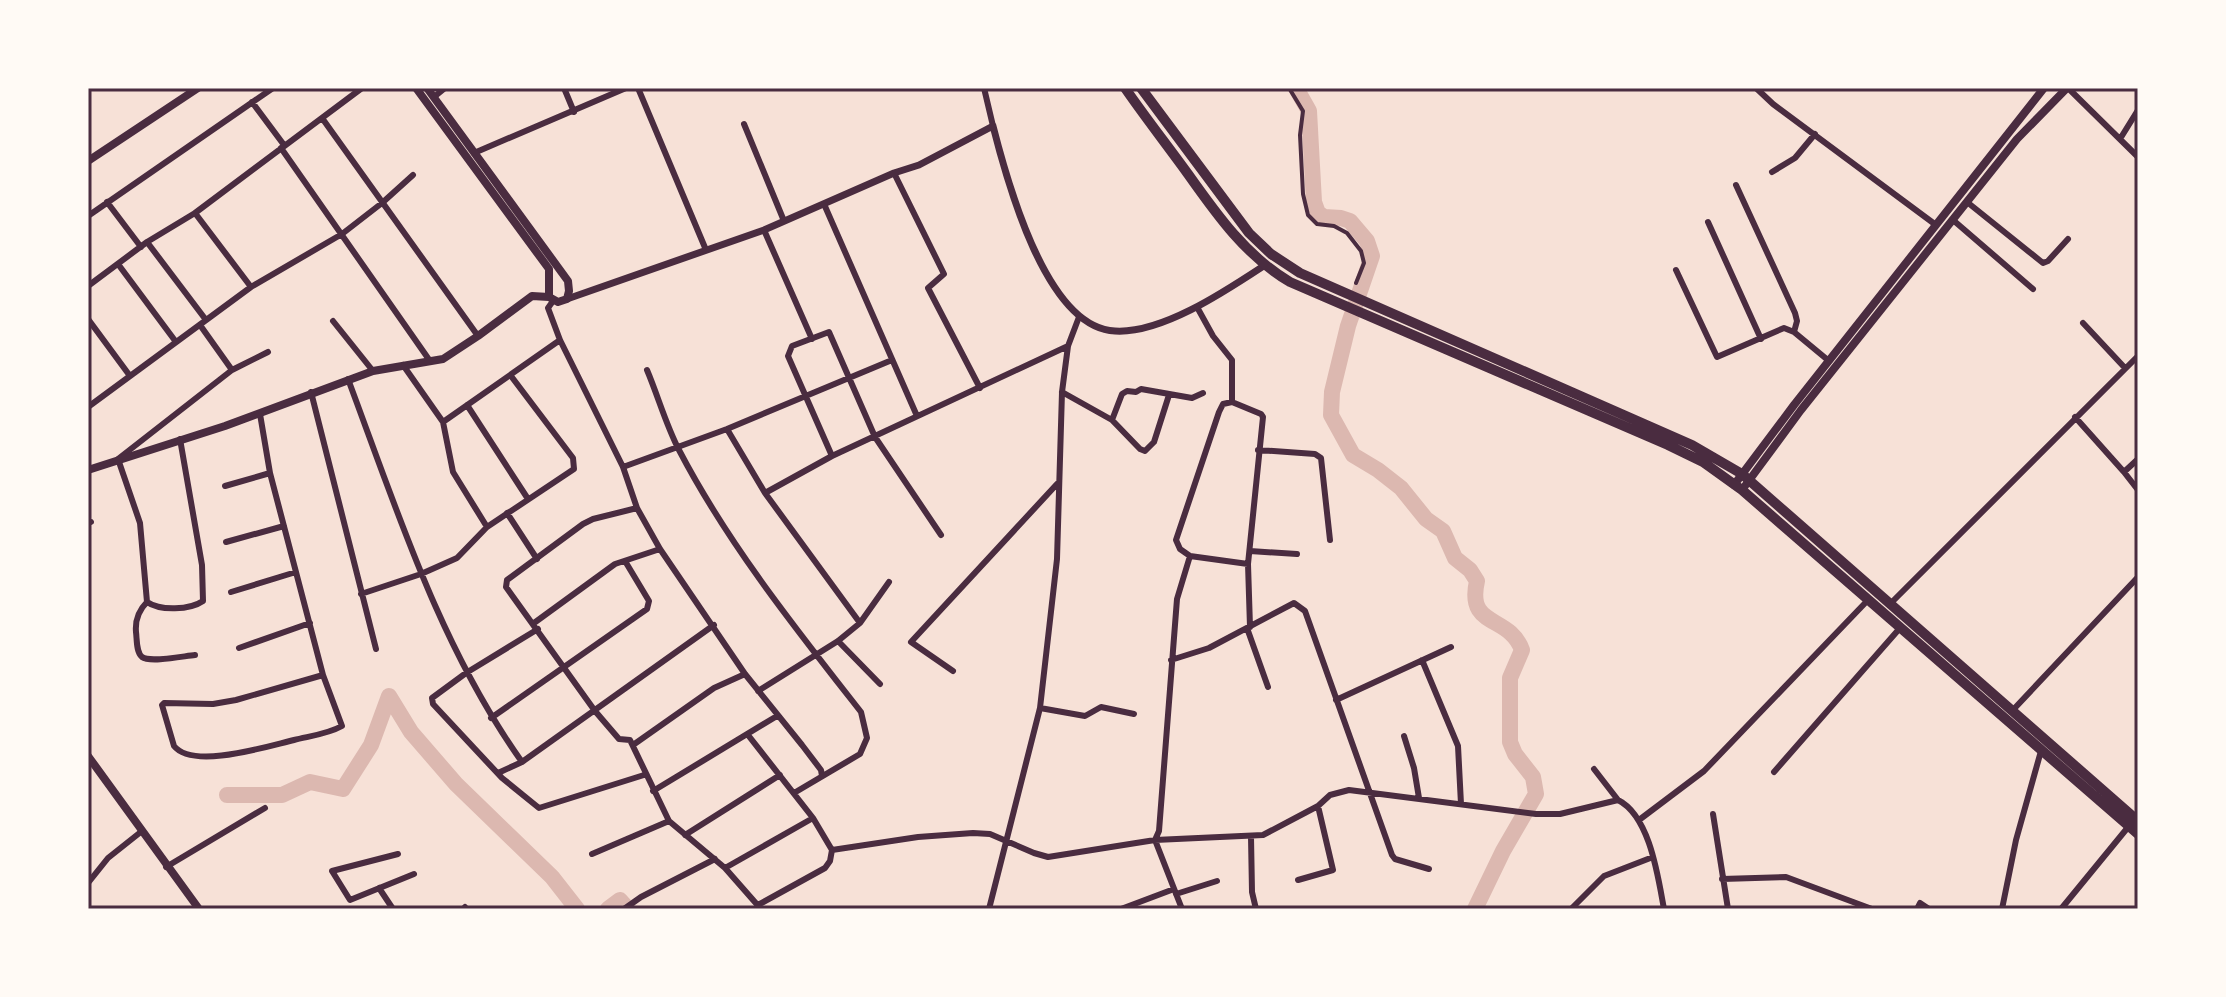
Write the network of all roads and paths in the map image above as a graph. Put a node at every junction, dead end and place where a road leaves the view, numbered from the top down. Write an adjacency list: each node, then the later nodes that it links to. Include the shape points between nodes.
1 (198, 88): 35 (main road)
2 (273, 88): 19 (street)
3 (362, 88): 23 (street)
4 (416, 88): 64 (main road, via 549,269)
5 (427, 88): 17 (main road)
6 (445, 88): 17 (street)
7 (564, 88): 22 (street)
8 (624, 88): 22 (street)
9 (638, 88): 54 (street)
10 (984, 88): 25 (street)
11 (1125, 88): 20 (highway)
12 (1141, 88): 18 (highway)
13 (1289, 88): 59 (street, via 1303,111 1308,215 1356,242 1364,263)
14 (1756, 88): 27 (street)
15 (2044, 88): 26 (main road)
16 (2067, 88): 28 (main road); 29 (street)
17 (434, 97): 32 (main road)
18 (1150, 100): 20 (highway); 120 (highway, via 1249,233 1300,273 1692,445)
19 (252, 102): 31 (street); 40 (street)
20 (1139, 108): 56 (highway, via 1216,213)
21 (2138, 110): 29 (street)
22 (574, 112): 32 (street)
23 (322, 118): 31 (street); 42 (street)
24 (744, 124): 47 (street)
25 (993, 126): 37 (street); 67 (street, via 1039,264)
26 (2009, 132): 28 (main road); 30 (main road)
27 (1815, 134): 36 (street, via 1797,156); 49 (street)
28 (2017, 139): 33 (main road)
29 (2120, 139): 34 (street)
30 (1998, 146): 33 (main road); 49 (main road)
31 (283, 147): 44 (street); 51 (street)
32 (474, 153): 58 (main road)
33 (2006, 153): 41 (main road)
34 (2138, 157)
35 (88, 161)
36 (1772, 172)
37 (894, 173): 43 (street); 93 (street, via 944,274 928,288)
38 (413, 175): 42 (street)
39 (1736, 185): 72 (street, via 1797,317)
40 (107, 202): 45 (street); 53 (street)
41 (1967, 202): 46 (main road); 52 (street, via 2043,263)
42 (382, 203): 51 (street); 73 (street)
43 (824, 204): 47 (street); 81 (street)
44 (195, 213): 53 (street); 61 (street)
45 (88, 216)
46 (1953, 220): 62 (street); 102 (main road)
47 (784, 221): 50 (street)
48 (1708, 222): 75 (street)
49 (1936, 225): 83 (main road)
50 (764, 230): 54 (street); 74 (street)
51 (342, 234): 61 (street); 82 (street)
52 (2068, 239)
53 (144, 245): 55 (street); 70 (street)
54 (706, 250): 63 (street)
55 (118, 264): 60 (street); 77 (street)
56 (1265, 265): 66 (street); 123 (highway, via 1290,282 1668,445)
57 (1676, 270): 75 (street, via 1717,357)
58 (568, 281): 63 (street); 65 (main road)
59 (1356, 283)
60 (88, 286)
61 (251, 287): 70 (street)
62 (2033, 289)
63 (590, 290): 65 (street)
64 (551, 299): 65 (main road); 73 (main road, via 532,296); 76 (street, via 548,308)
65 (567, 299)
66 (1197, 307): 67 (street, via 1118,332); 99 (street, via 1232,360)
67 (1079, 317): 78 (street)
68 (88, 319): 89 (street)
69 (333, 321): 88 (street)
70 (203, 322): 77 (street); 86 (street)
71 (2083, 323): 85 (street)
72 (1794, 332): 75 (street, via 1784,328); 83 (street)
73 (478, 336): 82 (main road, via 443,359)
74 (812, 339): 91 (street, via 829,332); 98 (street, via 792,346 788,356)
75 (1761, 339)
76 (560, 340): 90 (street); 116 (street)
77 (176, 342): 89 (street)
78 (1068, 346): 93 (street); 95 (street)
79 (268, 352): 86 (street)
80 (2138, 356): 85 (street)
81 (892, 360): 91 (street); 104 (street)
82 (430, 361): 84 (main road)
83 (1829, 361): 102 (main road)
84 (403, 365): 88 (main road); 107 (street)
85 (2125, 368): 105 (street)
86 (232, 370): 114 (street)
87 (647, 370): 111 (street)
88 (373, 371): 92 (main road)
89 (130, 376): 101 (street)
90 (511, 376): 100 (street); 126 (street, via 575,464)
91 (850, 378): 98 (street); 109 (street)
92 (348, 379): 94 (main road); 142 (street)
93 (980, 388): 104 (street)
94 (311, 392): 103 (main road); 146 (street)
95 (1062, 392): 106 (street); 121 (street)
96 (1203, 393): 97 (street, via 1192,398)
97 (1169, 395): 106 (street, via 1127,391); 106 (street, via 1154,442 1145,451)
98 (805, 397): 108 (street); 113 (street)
99 (1232, 402): 112 (street, via 1262,416); 137 (street, via 1219,412 1176,540)
100 (467, 405): 107 (street); 126 (street)
101 (88, 407)
102 (1798, 407): 120 (main road)
103 (260, 414): 110 (main road); 119 (street)
104 (917, 416): 109 (street)
105 (2075, 417): 118 (street); 149 (street)
106 (1112, 420)
107 (443, 422): 130 (street, via 453,472)
108 (727, 429): 111 (street); 125 (street)
109 (875, 437): 113 (street); 131 (street)
110 (180, 439): 114 (main road); 148 (street, via 202,565 203,601 195,607 155,607)
111 (678, 448): 116 (street); 161 (street, via 717,515)
112 (1258, 450): 132 (street, via 1319,455); 135 (street)
113 (832, 456): 125 (street)
114 (118, 459): 117 (main road); 148 (street, via 140,523)
115 (2138, 459): 118 (street)
116 (623, 467): 127 (street)
117 (88, 470)
118 (2124, 472): 124 (street)
119 (270, 473): 122 (street); 129 (street)
120 (1746, 477): 123 (main road); 149 (highway)
121 (1057, 484): 165 (street, via 911,642); 174 (street, via 1057,559)
122 (225, 486)
123 (1738, 488): 147 (highway)
124 (2138, 490)
125 (765, 493): 151 (street)
126 (528, 499): 128 (street)
127 (637, 508): 134 (street); 138 (street, via 593,519)
128 (507, 513): 130 (street); 138 (street)
129 (284, 526): 133 (street); 141 (street)
130 (487, 527): 142 (street, via 457,558)
131 (941, 535)
132 (1330, 540)
133 (226, 542)
134 (660, 549): 139 (street); 152 (street)
135 (1250, 551): 136 (street); 140 (street)
136 (1297, 554)
137 (1190, 556): 140 (street); 162 (street, via 1177,599)
138 (537, 559): 153 (street, via 505,582)
139 (625, 561): 153 (street); 164 (street, via 649,601 647,609)
140 (1248, 564): 154 (street)
141 (296, 572): 145 (street); 150 (street)
142 (421, 574): 146 (street); 166 (street)
143 (2138, 577): 176 (street)
144 (889, 582): 151 (street)
145 (231, 592)
146 (361, 594): 159 (street)
147 (1868, 600): 155 (highway); 202 (street, via 1704,771)
148 (147, 602): 160 (street, via 136,625 139,654 152,659)
149 (1889, 605): 169 (highway)
150 (310, 623): 158 (street); 168 (street)
151 (860, 623): 156 (street)
152 (714, 625): 167 (street); 175 (street)
153 (536, 626): 164 (street); 166 (street)
154 (1248, 628): 162 (street); 171 (street); 173 (street, via 1294,603 1301,606)
155 (1900, 628): 169 (highway); 187 (street)
156 (838, 641): 161 (street); 170 (street)
157 (1451, 647): 163 (street)
158 (239, 648)
159 (376, 649)
160 (195, 655)
161 (817, 656): 172 (street); 191 (street, via 861,712 867,738 860,754)
162 (1171, 660): 209 (street)
163 (1422, 660): 173 (street); 197 (street, via 1458,746)
164 (563, 665): 175 (street); 179 (street)
165 (953, 671)
166 (466, 673): 179 (street); 188 (street, via 431,700)
167 (745, 674): 172 (street); 182 (street, via 714,688)
168 (323, 675): 168 (street, via 213,704 167,701 162,705 174,746 195,756 233,755 339,729 343,723)
169 (1971, 683): 176 (highway); 183 (highway)
170 (880, 684)
171 (1268, 687)
172 (758, 691): 178 (street)
173 (1336, 700): 193 (street)
174 (1040, 708): 177 (street, via 1085,716 1101,707); 210 (street)
175 (595, 711): 182 (street, via 619,739); 185 (street)
176 (2012, 711): 204 (highway)
177 (1134, 714)
178 (777, 716): 180 (street); 191 (street)
179 (491, 718): 185 (street)
180 (748, 735): 190 (street); 192 (street)
181 (1404, 736): 195 (street)
182 (633, 745): 189 (street)
183 (2041, 751): 204 (highway); 240 (street)
184 (88, 756): 205 (main road)
185 (522, 762): 188 (street)
186 (1594, 769): 196 (street)
187 (1774, 772)
188 (498, 773): 189 (street, via 539,808)
189 (644, 775): 192 (street)
190 (780, 775): 194 (street); 207 (street)
191 (822, 776): 194 (street)
192 (653, 791): 203 (street)
193 (1368, 791): 195 (street); 198 (street, via 1342,791); 218 (street, via 1394,857)
194 (794, 793): 201 (street)
195 (1419, 798): 197 (street)
196 (1618, 800): 197 (street, via 1560,814); 202 (street)
197 (1461, 804)
198 (1318, 806): 208 (street); 221 (street, via 1333,870)
199 (265, 808): 216 (street)
200 (1713, 814): 220 (street)
201 (813, 818): 211 (street); 217 (street)
202 (1639, 820): 214 (street)
203 (669, 821): 207 (street); 213 (street)
204 (2133, 823): 206 (highway); 241 (street)
205 (142, 831): 216 (main road); 223 (street, via 108,858)
206 (2138, 834)
207 (685, 835): 215 (street)
208 (1251, 837): 209 (street); 233 (street)
209 (1155, 840): 210 (street, via 1048,857); 225 (street)
210 (1008, 842): 211 (street, via 990,834 964,834); 230 (street)
211 (832, 850): 226 (street, via 825,868)
212 (398, 854): 224 (street, via 332,871 350,900)
213 (592, 854)
214 (1653, 857): 234 (street, via 1604,876); 235 (street)
215 (715, 859): 217 (street); 229 (street)
216 (166, 867): 227 (main road)
217 (725, 868): 226 (street)
218 (1429, 869)
219 (414, 874): 224 (street)
220 (1722, 879): 236 (street); 237 (street, via 1786,877)
221 (1298, 880)
222 (1217, 881): 225 (street)
223 (88, 883)
224 (379, 888): 228 (street)
225 (1175, 892): 231 (street); 232 (street)
226 (760, 907)
227 (197, 908)
228 (393, 909)
229 (624, 909)
230 (989, 909)
231 (1121, 909)
232 (1182, 909)
233 (1256, 909)
234 (1571, 909)
235 (1664, 909)
236 (1728, 909)
237 (1872, 909)
238 (1917, 909): 239 (street, via 1920,903)
239 (1929, 909)
240 (2002, 909)
241 (2061, 909)

